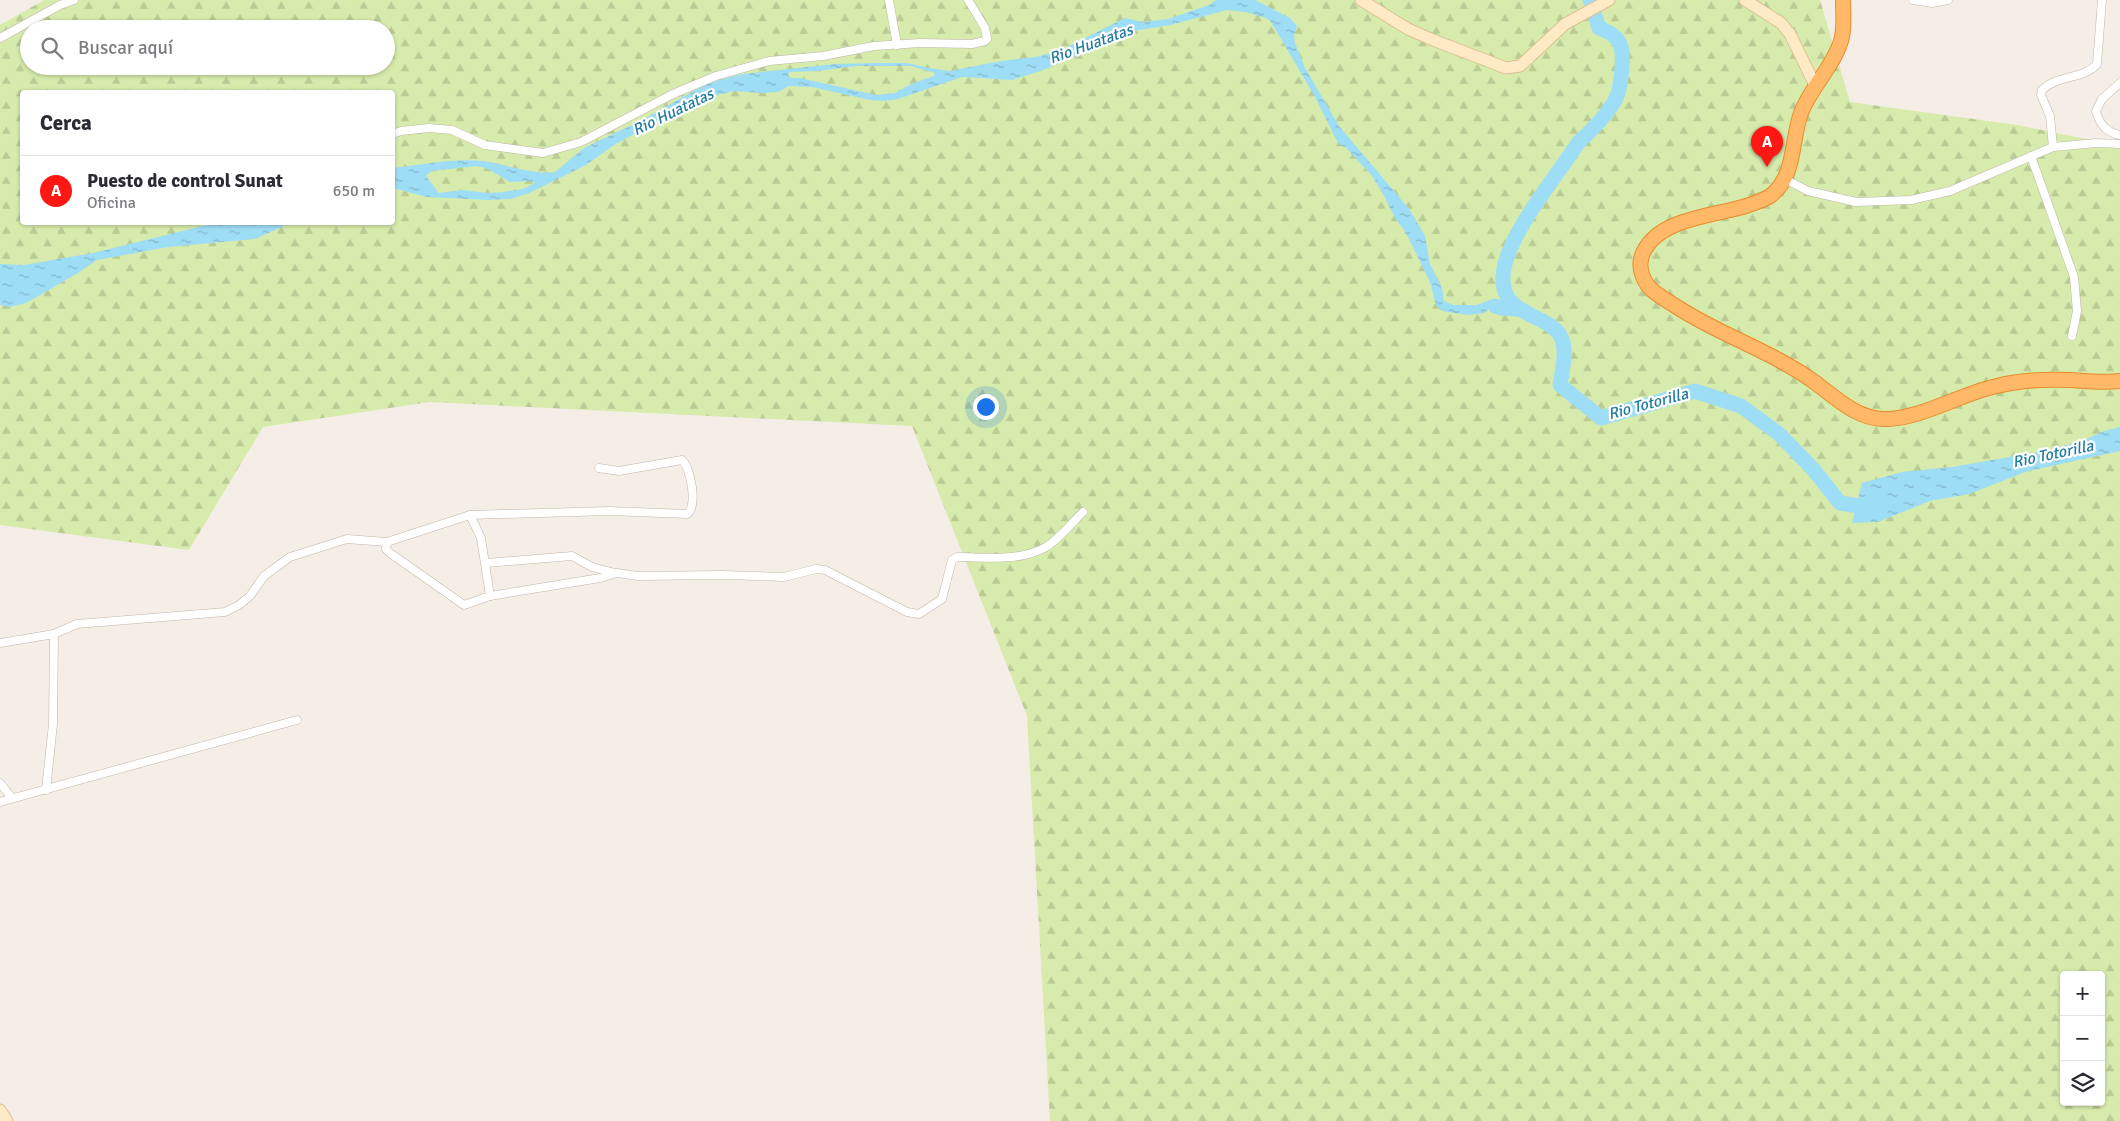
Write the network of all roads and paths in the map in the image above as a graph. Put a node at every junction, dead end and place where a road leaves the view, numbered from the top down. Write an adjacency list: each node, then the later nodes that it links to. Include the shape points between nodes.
1 (74, 0): 11 (street)
2 (889, 0): 14 (street)
3 (968, 0): 14 (street, via 985,28 985,41)
4 (1361, 0): 5 (street, via 1422,35 1490,63 1511,68 1520,66 1565,24)
5 (1609, 0)
6 (1745, 0): 16 (street, via 1781,23 1790,34)
7 (1843, 0): 16 (highway, via 1841,41)
8 (1914, 0): 9 (street, via 1932,3)
9 (1948, 0)
10 (2102, 0): 20 (street, via 2098,64 2092,70 2068,76 2042,90 2050,116)
11 (33, 20)
12 (20, 27): 13 (street)
13 (0, 38)
14 (897, 46): 17 (street, via 874,46 823,56 769,61 732,71 673,94 581,142 543,153 485,145 452,130 429,128)
15 (2120, 83): 18 (street, via 2096,108 2102,125)
16 (1815, 85): 22 (highway, via 1801,114)
17 (395, 133)
18 (2120, 135)
19 (2120, 144): 20 (street)
20 (2053, 147): 21 (street)
21 (2031, 156): 22 (street, via 1950,191 1911,200 1856,202 1808,191); 23 (street, via 2074,277 2077,311)
22 (1785, 179): 24 (highway, via 1768,198 1666,228 1650,242 1641,258 1644,280 1652,290 1711,327 1796,370 1868,417 1908,416 2016,382)
23 (2072, 336)
24 (2120, 382)
25 (599, 468): 27 (street, via 619,471 682,460 689,473 690,512)
26 (1083, 512): 30 (street, via 1047,546 1032,553 1019,557 957,557 952,560 942,599 919,614 907,612 816,568 784,577)
27 (470, 515): 28 (street); 29 (street, via 479,533)
28 (387, 542): 31 (street, via 386,549 390,553 464,605); 32 (street, via 347,539 290,557 264,576 250,596 225,612 77,624)
29 (486, 563): 30 (street, via 572,556 592,567); 31 (street)
30 (617, 573): 31 (street)
31 (490, 596)
32 (54, 634): 33 (street); 36 (street, via 53,724)
33 (0, 643)
34 (297, 720): 36 (street)
35 (0, 783): 37 (street)
36 (46, 790): 37 (street)
37 (12, 798): 38 (street)
38 (0, 802)
39 (0, 1110): 40 (street)
40 (7, 1121)

